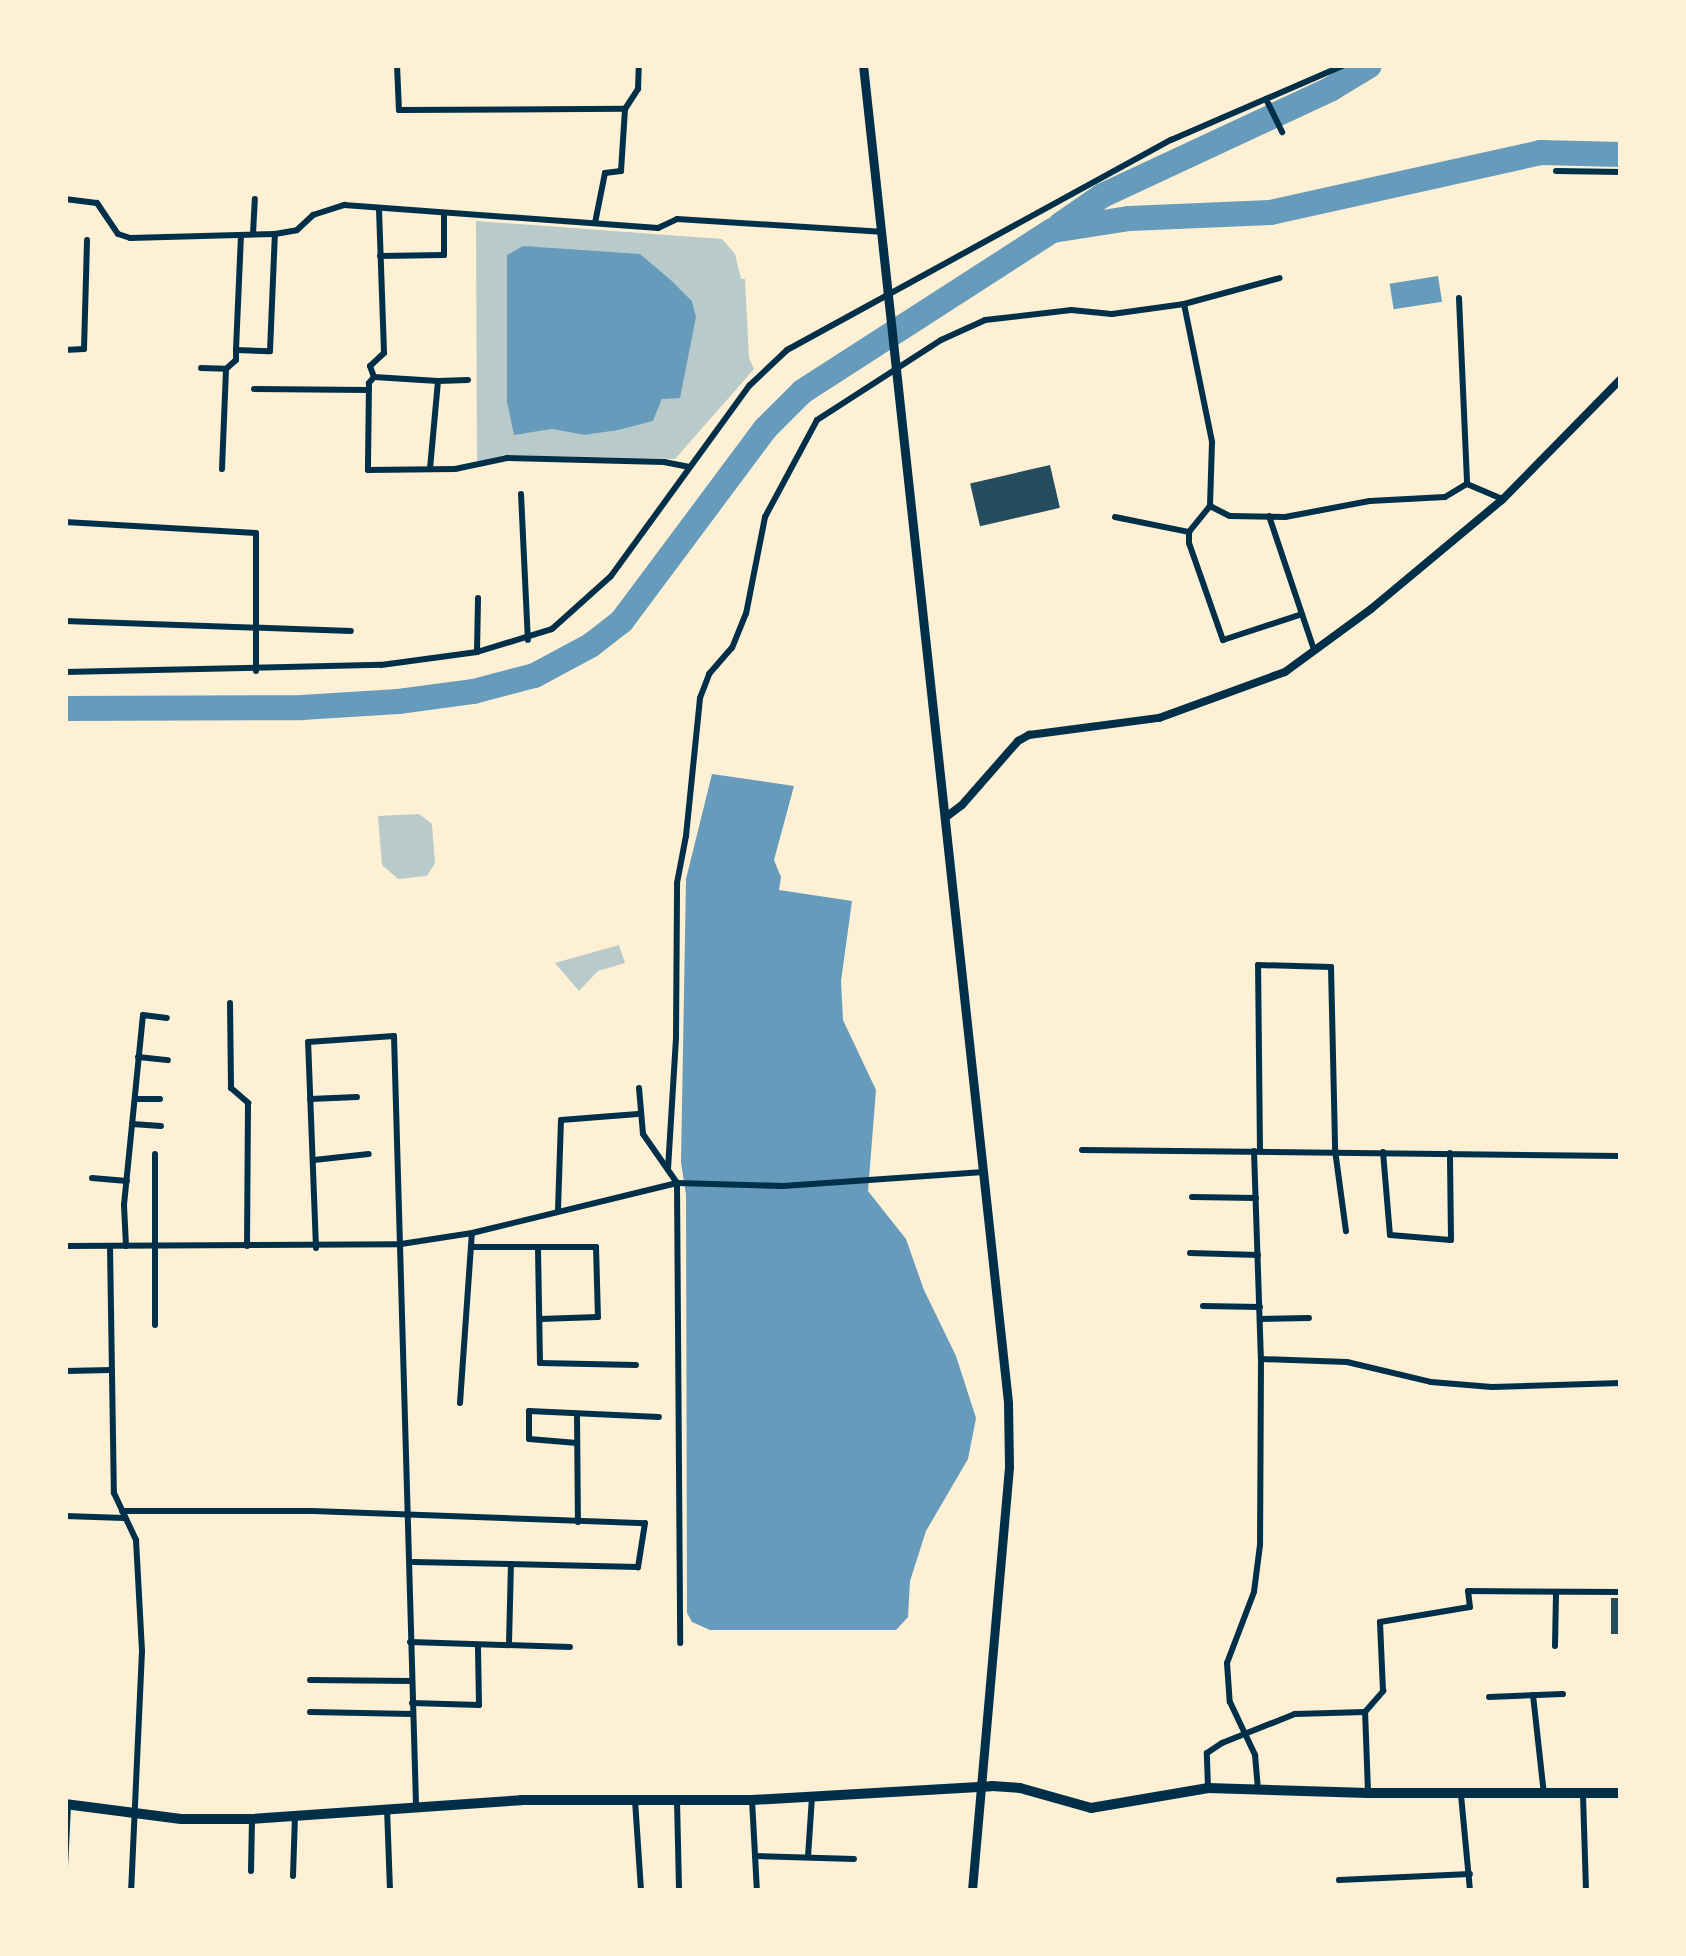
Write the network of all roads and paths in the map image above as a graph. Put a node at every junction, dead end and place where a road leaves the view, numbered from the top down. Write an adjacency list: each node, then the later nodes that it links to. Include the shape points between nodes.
1 (397, 65): 6 (street, via 399,110)
2 (638, 65): 6 (street, via 638,88)
3 (863, 65): 15 (main road)
4 (1344, 65): 5 (street)
5 (1268, 101): 7 (street); 22 (street, via 1170,140)
6 (625, 110): 14 (street, via 620,171 605,173)
7 (1281, 129)
8 (1556, 171): 9 (street)
9 (1621, 172)
10 (65, 199): 16 (street, via 97,203 118,234 130,238)
11 (255, 200): 17 (street)
12 (380, 208): 13 (street); 18 (street, via 344,205); 20 (street)
13 (444, 212): 14 (street); 20 (street, via 444,255)
14 (595, 223): 15 (street, via 658,228 678,219)
15 (881, 232): 22 (main road)
16 (241, 234): 17 (street); 26 (street)
17 (253, 234): 18 (street)
18 (276, 234): 26 (street, via 270,351)
19 (87, 240): 25 (street, via 84,349)
20 (380, 256): 30 (street, via 384,353 370,366)
21 (1280, 278): 24 (street)
22 (888, 293): 29 (main road); 36 (street, via 787,350 750,385)
23 (1459, 298): 39 (street)
24 (1184, 304): 29 (street, via 985,320 941,340); 42 (street, via 1212,442)
25 (65, 350)
26 (236, 350): 28 (street)
27 (201, 368): 28 (street)
28 (226, 369): 37 (street)
29 (898, 372): 57 (main road); 79 (street, via 816,420 766,517 746,614 732,648 709,674 700,698 676,884)
30 (374, 378): 32 (street); 35 (street)
31 (1621, 379): 41 (street)
32 (438, 380): 33 (street); 38 (street)
33 (468, 380)
34 (254, 388): 35 (street)
35 (369, 390): 38 (street, via 368,470)
36 (690, 467): 38 (street, via 507,458); 52 (street, via 611,576 566,619)
37 (222, 469)
38 (430, 469)
39 (1467, 484): 41 (street); 43 (street, via 1445,497)
40 (521, 494): 52 (street)
41 (1503, 499): 53 (street)
42 (1210, 506): 43 (street, via 1230,516); 46 (street)
43 (1269, 516): 48 (street)
44 (1116, 517): 46 (street)
45 (65, 522): 50 (street, via 254,531 260,540)
46 (1189, 532): 48 (street, via 1224,640)
47 (478, 598): 54 (street)
48 (1302, 614): 53 (street)
49 (65, 621): 50 (street)
50 (256, 628): 51 (street); 55 (street)
51 (351, 632)
52 (528, 640): 54 (street)
53 (1314, 650): 57 (street, via 1284,672 1159,718 1029,735)
54 (477, 652): 55 (street)
55 (256, 671): 56 (street)
56 (65, 672)
57 (946, 817): 80 (main road)
58 (230, 1003): 94 (street, via 231,1088 248,1103)
59 (167, 1018): 60 (street, via 143,1015)
60 (138, 1057): 61 (street); 63 (street)
61 (168, 1060)
62 (638, 1088): 67 (street)
63 (135, 1098): 66 (street); 68 (street)
64 (358, 1098): 65 (street)
65 (310, 1099): 78 (street); 89 (street, via 308,1042 394,1036)
66 (160, 1100)
67 (638, 1114): 79 (street, via 643,1134); 86 (street, via 561,1120)
68 (132, 1124): 69 (street); 82 (street)
69 (161, 1126)
70 (1082, 1150): 72 (street)
71 (1335, 1150): 72 (street); 72 (street, via 1331,967 1258,965); 73 (street); 87 (street)
72 (1257, 1151): 85 (street)
73 (1383, 1152): 74 (street); 74 (street, via 1390,1235 1450,1240)
74 (1450, 1153): 77 (street)
75 (156, 1154): 93 (street)
76 (369, 1154): 78 (street)
77 (1621, 1156)
78 (314, 1160): 96 (street)
79 (668, 1169): 83 (street)
80 (985, 1172): 83 (street, via 784,1186); 139 (main road, via 1009,1467)
81 (92, 1178): 82 (street)
82 (127, 1181): 92 (street)
83 (677, 1183): 86 (street); 124 (street)
84 (1192, 1196): 85 (street)
85 (1256, 1198): 99 (street)
86 (558, 1210): 88 (street)
87 (1346, 1232)
88 (472, 1233): 89 (street); 95 (street)
89 (401, 1244): 96 (street); 117 (street)
90 (65, 1246): 91 (street)
91 (110, 1246): 92 (street); 108 (street)
92 (126, 1246): 93 (street)
93 (153, 1246): 94 (street); 105 (street)
94 (247, 1246): 96 (street)
95 (471, 1247): 97 (street); 111 (street)
96 (316, 1248)
97 (538, 1249): 103 (street); 103 (street, via 596,1247 598,1317)
98 (1190, 1253): 99 (street)
99 (1258, 1255): 101 (street)
100 (1203, 1306): 101 (street)
101 (1260, 1308): 104 (street)
102 (1309, 1318): 104 (street)
103 (540, 1319): 107 (street, via 540,1363)
104 (1260, 1319): 106 (street)
105 (155, 1325)
106 (1262, 1359): 110 (street, via 1347,1362 1407,1378 1492,1387); 138 (street, via 1260,1545 1254,1592 1227,1662 1230,1702)
107 (636, 1365)
108 (111, 1370): 109 (street); 115 (street, via 114,1494)
109 (65, 1371)
110 (1621, 1383)
111 (460, 1403)
112 (577, 1415): 113 (street); 114 (street); 114 (street, via 528,1412 528,1439)
113 (659, 1416)
114 (577, 1443): 118 (street)
115 (123, 1515): 116 (street); 117 (street); 154 (street, via 136,1540 142,1651)
116 (65, 1516)
117 (411, 1518): 118 (street); 119 (street)
118 (578, 1522): 120 (street, via 645,1523 638,1567)
119 (412, 1562): 120 (street); 123 (street)
120 (511, 1564): 125 (street)
121 (1556, 1592): 122 (street); 127 (street); 136 (street, via 1468,1590 1470,1607 1380,1622 1383,1690)
122 (1621, 1592)
123 (410, 1642): 126 (street); 130 (street)
124 (680, 1643)
125 (509, 1644): 126 (street); 128 (street)
126 (478, 1645): 134 (street, via 479,1705)
127 (1555, 1646)
128 (570, 1647)
129 (310, 1680): 130 (street)
130 (411, 1681): 134 (street)
131 (1563, 1694): 132 (street)
132 (1534, 1695): 133 (street); 146 (street)
133 (1489, 1697)
134 (412, 1703): 137 (street)
135 (310, 1712): 137 (street)
136 (1366, 1712): 138 (street, via 1295,1714); 143 (street)
137 (412, 1714): 152 (street)
138 (1246, 1733): 140 (street, via 1207,1753); 141 (street)
139 (981, 1787): 140 (main road, via 1020,1788 1090,1808); 147 (main road); 170 (main road)
140 (1208, 1788): 141 (main road)
141 (1258, 1789): 143 (main road)
142 (1621, 1793): 145 (main road)
143 (1368, 1794): 144 (main road)
144 (1461, 1794): 146 (main road); 162 (street)
145 (1583, 1794): 146 (main road); 172 (street)
146 (1544, 1795)
147 (812, 1797): 150 (main road); 158 (street)
148 (635, 1800): 149 (main road); 152 (main road); 167 (street)
149 (678, 1800): 150 (main road); 168 (street)
150 (752, 1800): 157 (street)
151 (67, 1804): 154 (main road); 160 (street)
152 (416, 1805): 153 (main road)
153 (387, 1808): 155 (main road); 166 (street)
154 (134, 1811): 156 (main road); 165 (street)
155 (295, 1816): 156 (main road); 163 (street)
156 (252, 1819): 161 (street)
157 (755, 1856): 158 (street); 169 (street)
158 (808, 1857): 159 (street)
159 (854, 1859)
160 (65, 1867)
161 (251, 1872)
162 (1470, 1874): 164 (street); 171 (street)
163 (293, 1876)
164 (1339, 1880)
165 (132, 1891)
166 (390, 1891)
167 (640, 1891)
168 (679, 1891)
169 (757, 1891)
170 (972, 1891)
171 (1470, 1891)
172 (1586, 1891)

